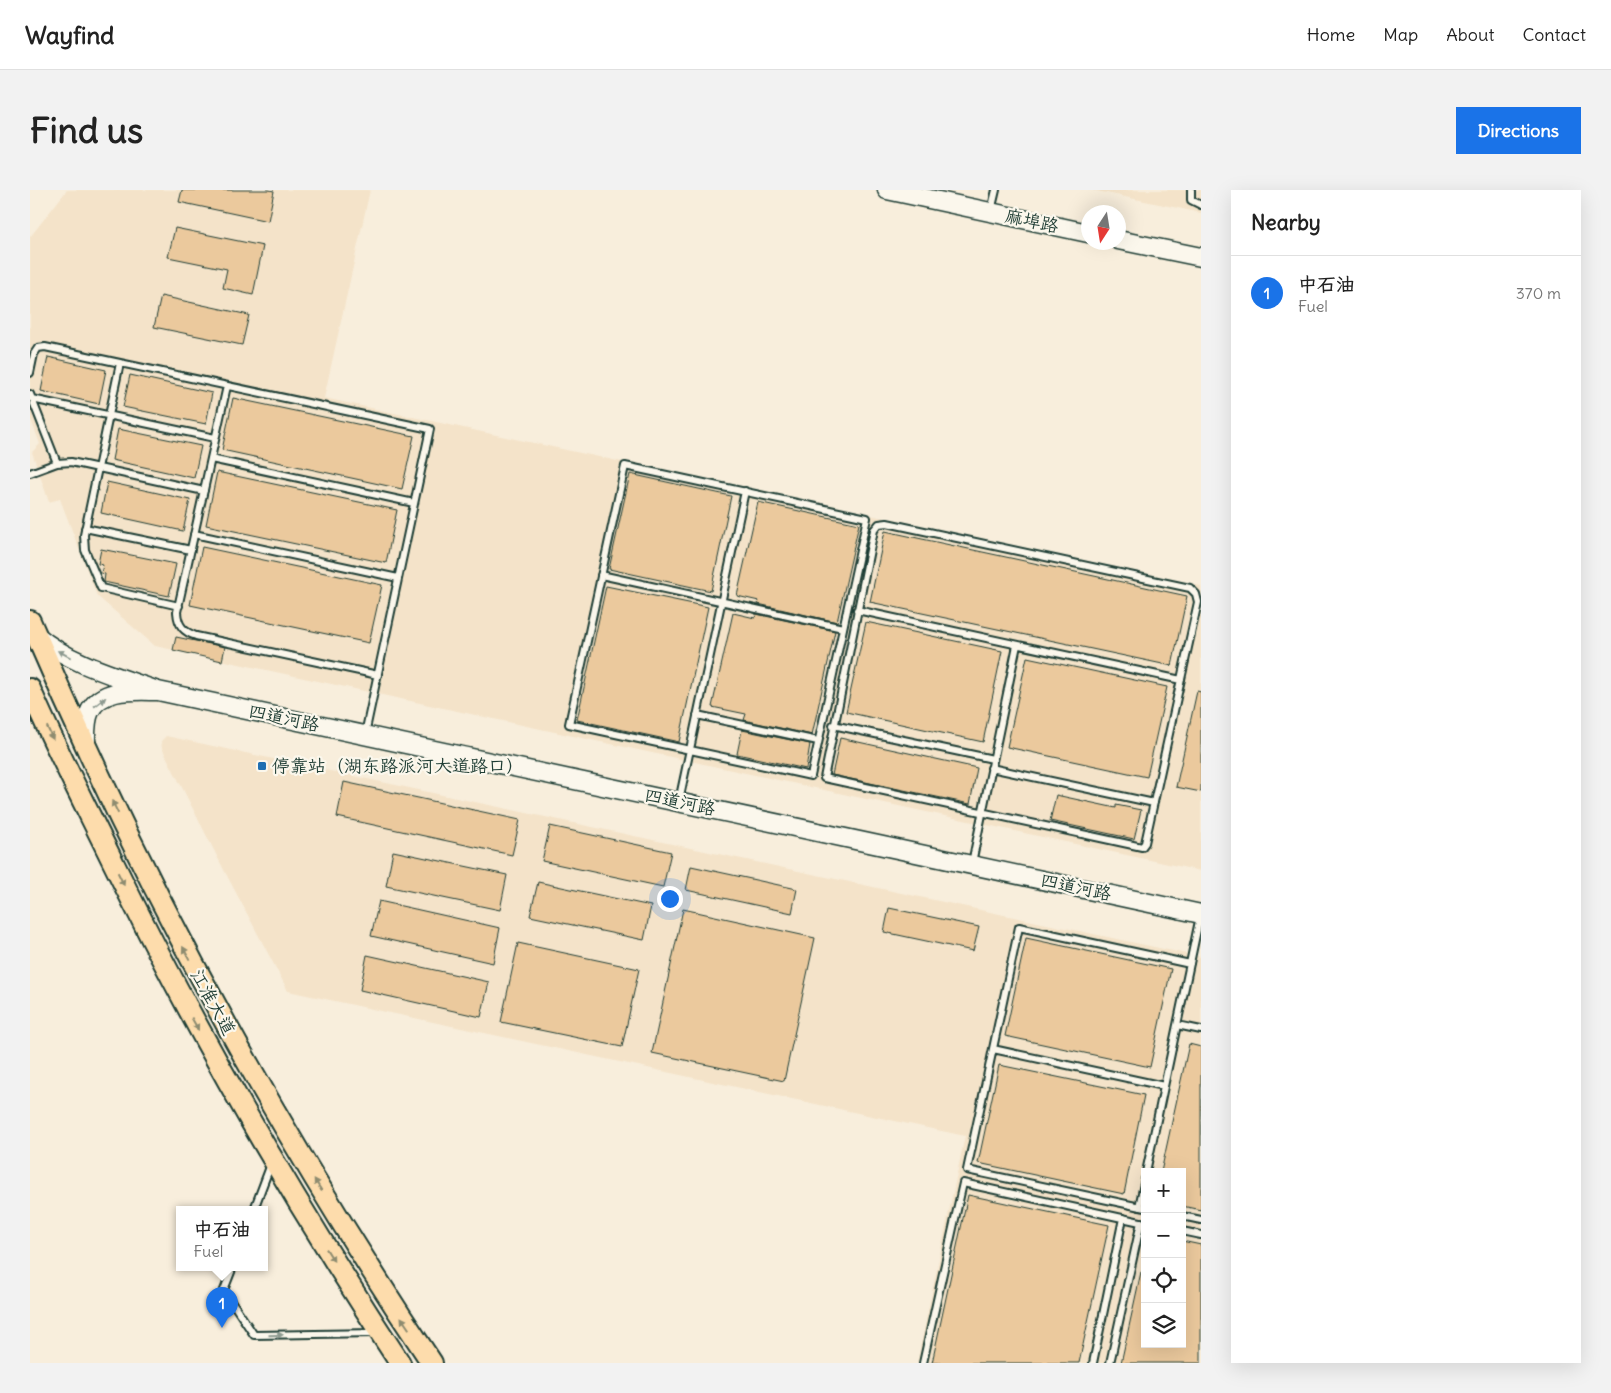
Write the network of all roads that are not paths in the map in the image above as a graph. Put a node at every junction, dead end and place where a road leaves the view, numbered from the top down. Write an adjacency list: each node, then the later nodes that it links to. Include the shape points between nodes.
1 (887, 190): 5 (street, 麻埠路)
2 (996, 190): 5 (lane)
3 (1191, 190): 4 (lane, via 1191,200)
4 (1201, 206)
5 (991, 212): 6 (street, 麻埠路)
6 (1081, 231)
7 (1126, 242): 8 (street)
8 (1201, 257)
9 (120, 363): 10 (lane, via 45,347 38,348 34,354); 11 (lane); 13 (lane)
10 (30, 372)
11 (227, 386): 14 (lane); 21 (lane, via 430,429)
12 (31, 397): 13 (lane); 16 (lane)
13 (109, 416): 14 (lane); 17 (lane)
14 (215, 438): 15 (lane)
15 (211, 459): 19 (lane); 21 (lane)
16 (56, 463): 17 (lane, via 71,462); 18 (lane)
17 (98, 468): 19 (lane); 22 (lane)
18 (30, 473)
19 (204, 491): 23 (lane)
20 (745, 492): 25 (lane, via 625,466); 27 (lane); 31 (lane, via 867,518)
21 (414, 503): 26 (lane)
22 (86, 528): 24 (lane); 28 (lane, via 85,550 101,588)
23 (194, 534): 24 (lane); 26 (lane)
24 (191, 550): 28 (lane)
25 (601, 576): 27 (lane); 42 (lane, via 569,724)
26 (398, 578): 33 (lane)
27 (722, 602): 31 (lane); 37 (lane)
28 (179, 606): 33 (lane, via 178,620 187,633)
29 (857, 610): 32 (lane); 34 (lane, via 874,530 879,524 887,523 1190,588 1198,602); 38 (lane)
30 (33, 628): 36 (street, one-way to 30, via 78,661 49,646); 41 (main road, 江淮大道)
31 (843, 628): 40 (lane)
32 (1017, 644): 34 (lane); 43 (lane)
33 (378, 674): 39 (lane)
34 (1181, 680): 46 (lane)
35 (30, 689): 55 (main road, 江淮大道, one-way to 55, via 150,939)
36 (158, 691): 39 (street, 四道河路); 41 (street, one-way to 36, via 90,711 97,702 111,694 127,691)
37 (697, 715): 40 (lane); 42 (lane)
38 (833, 725): 43 (lane); 47 (lane, via 824,778)
39 (365, 735): 45 (street, 四道河路)
40 (818, 741): 42 (lane, via 811,776)
41 (86, 746): 69 (main road, 江淮大道, one-way to 41, via 300,1156 219,1013 173,927)
42 (690, 750): 45 (lane)
43 (993, 759): 44 (lane)
44 (991, 768): 46 (lane); 47 (lane)
45 (678, 802): 48 (street, 四道河路)
46 (1154, 803): 47 (lane, via 1142,847)
47 (982, 814): 48 (lane)
48 (971, 865): 49 (street, 四道河路)
49 (1201, 914): 50 (lane)
50 (1190, 964): 51 (lane); 53 (lane, via 1019,927)
51 (1177, 1025): 52 (lane); 54 (lane)
52 (1201, 1030)
53 (993, 1049): 54 (lane); 58 (lane, via 968,1170)
54 (1164, 1086): 56 (lane)
55 (273, 1160): 57 (lane); 67 (main road, 江淮大道, one-way to 67)
56 (1147, 1168)
57 (255, 1206)
58 (1141, 1208)
59 (1186, 1217): 61 (lane)
60 (1123, 1218): 62 (lane); 70 (lane, via 962,1183); 71 (lane)
61 (1201, 1220)
62 (1141, 1222)
63 (1141, 1231): 72 (lane)
64 (1186, 1232): 65 (lane)
65 (1201, 1235)
66 (231, 1271): 67 (lane, one-way to 67, via 224,1290 254,1335)
67 (380, 1333): 68 (main road, 江淮大道)
68 (400, 1363)
69 (432, 1363)
70 (923, 1363)
71 (1093, 1363)
72 (1110, 1363)

